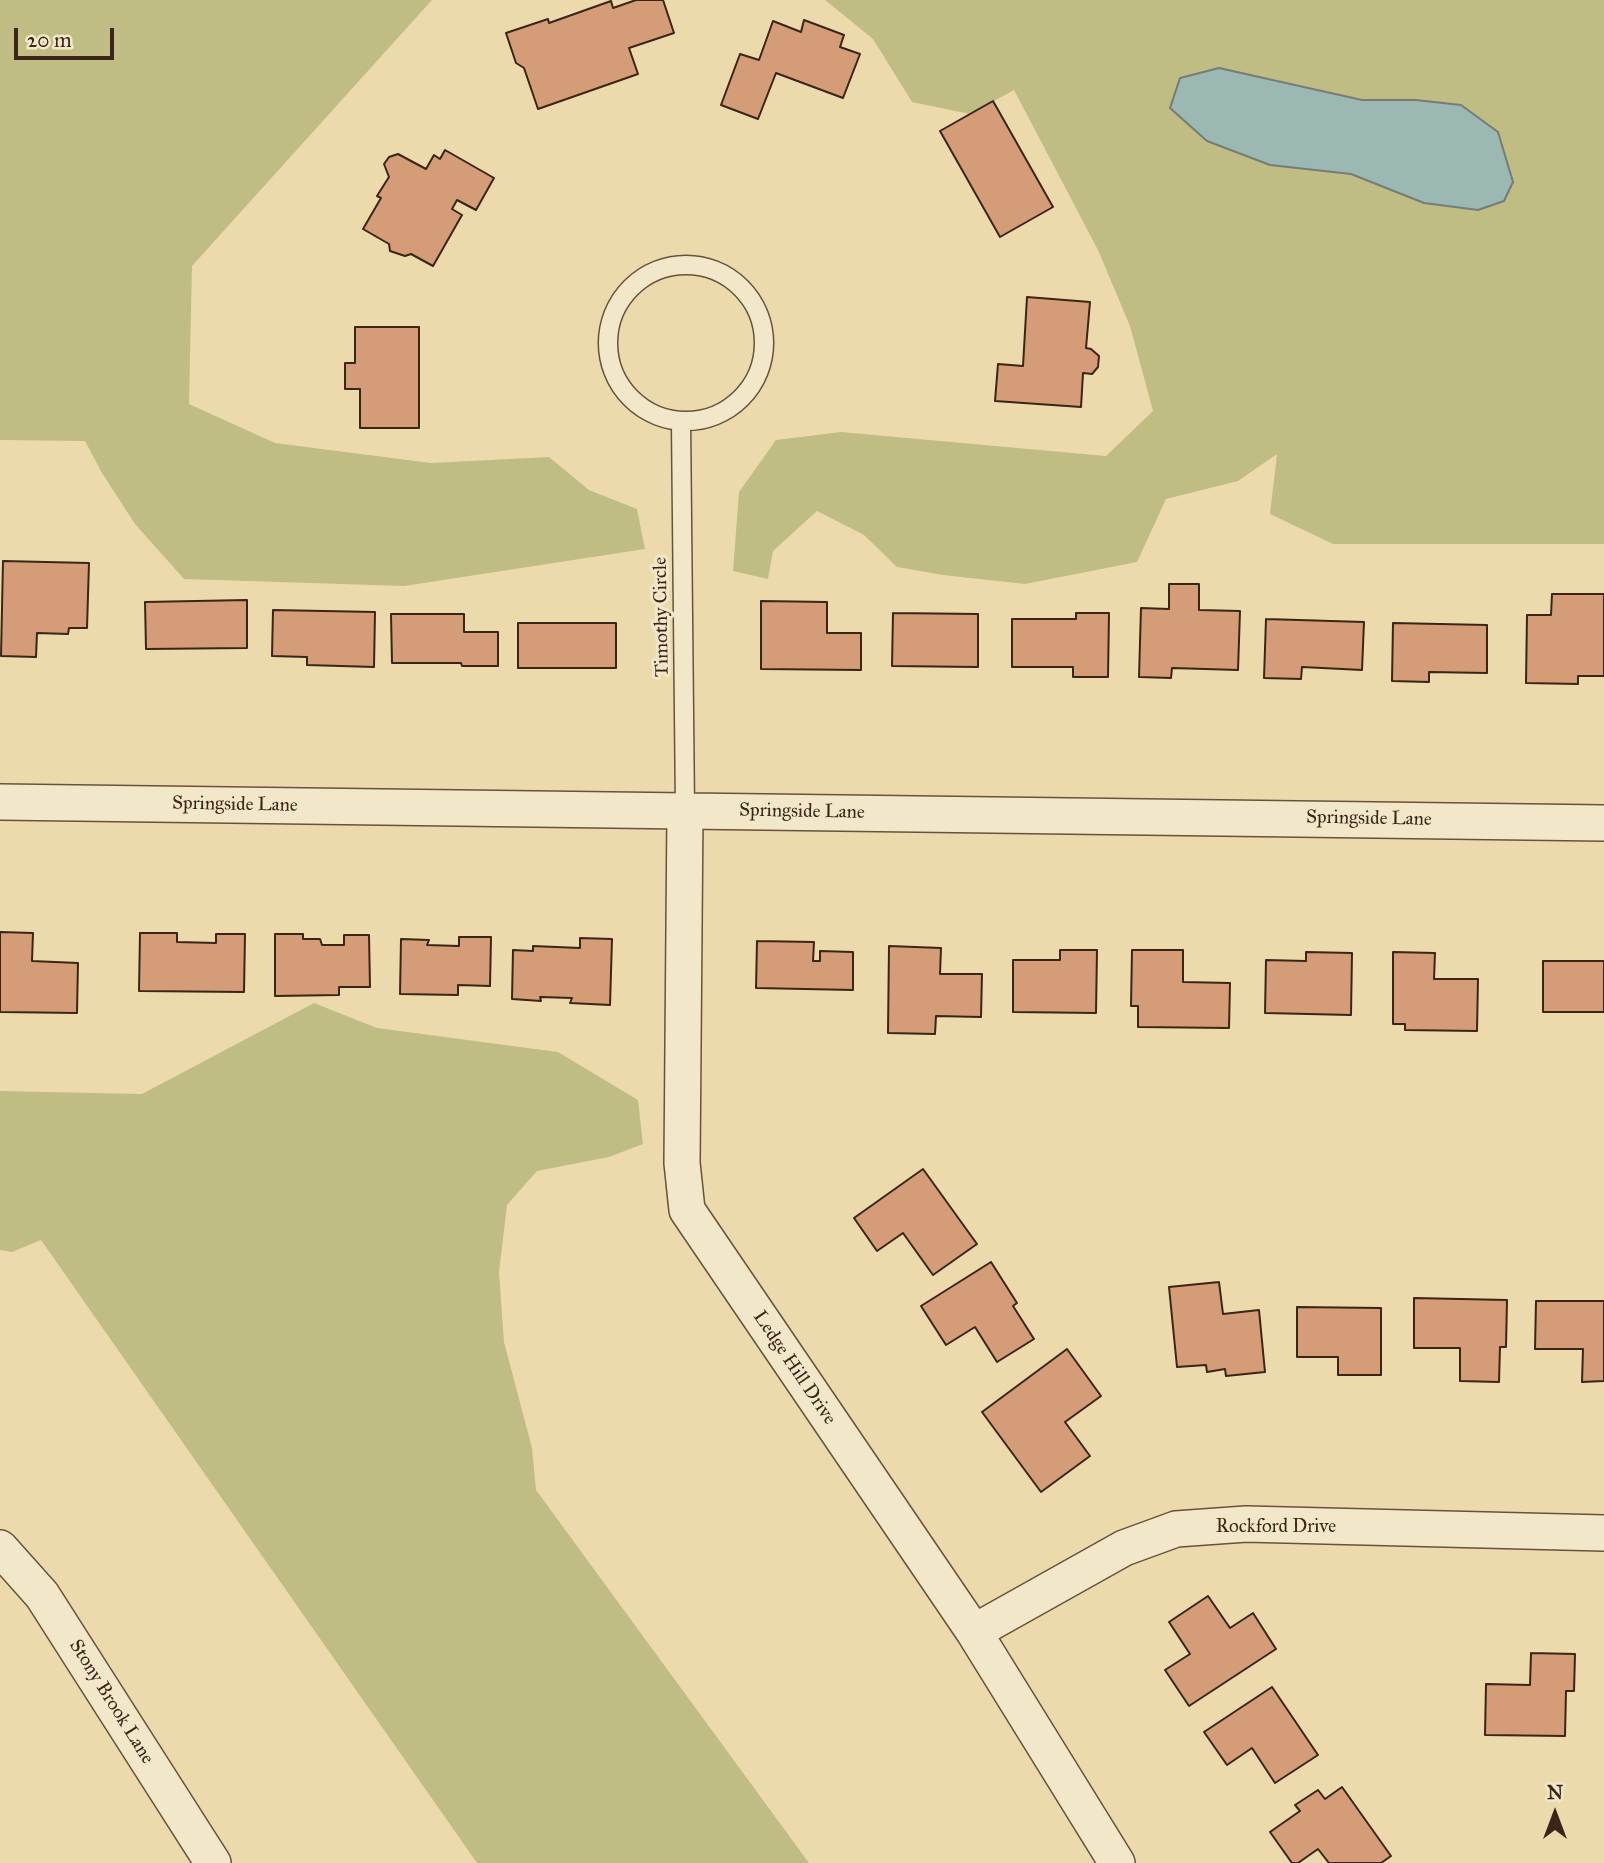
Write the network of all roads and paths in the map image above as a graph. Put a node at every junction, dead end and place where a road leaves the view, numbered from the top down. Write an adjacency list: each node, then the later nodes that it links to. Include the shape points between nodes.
1 (681, 422): 1 (lane, via 655,416 632,401 616,380 607,345 619,302 637,282 661,269 687,264 712,269 734,281 752,299 762,322 765,346 760,371 748,393 718,415); 3 (lane, Timothy Circle)
2 (0, 802): 3 (street, Springside Lane)
3 (685, 810): 4 (street, Springside Lane); 7 (street, Ledge Hill Drive, via 682,1163 687,1210)
4 (1604, 822)
5 (1604, 1533): 7 (street, Rockford Drive, via 1246,1524 1176,1529 1124,1548)
6 (0, 1548): 8 (street, Stony Brook Lane, via 42,1595)
7 (974, 1632): 9 (street, Ledge Hill Drive)
8 (213, 1863)
9 (1117, 1863)

